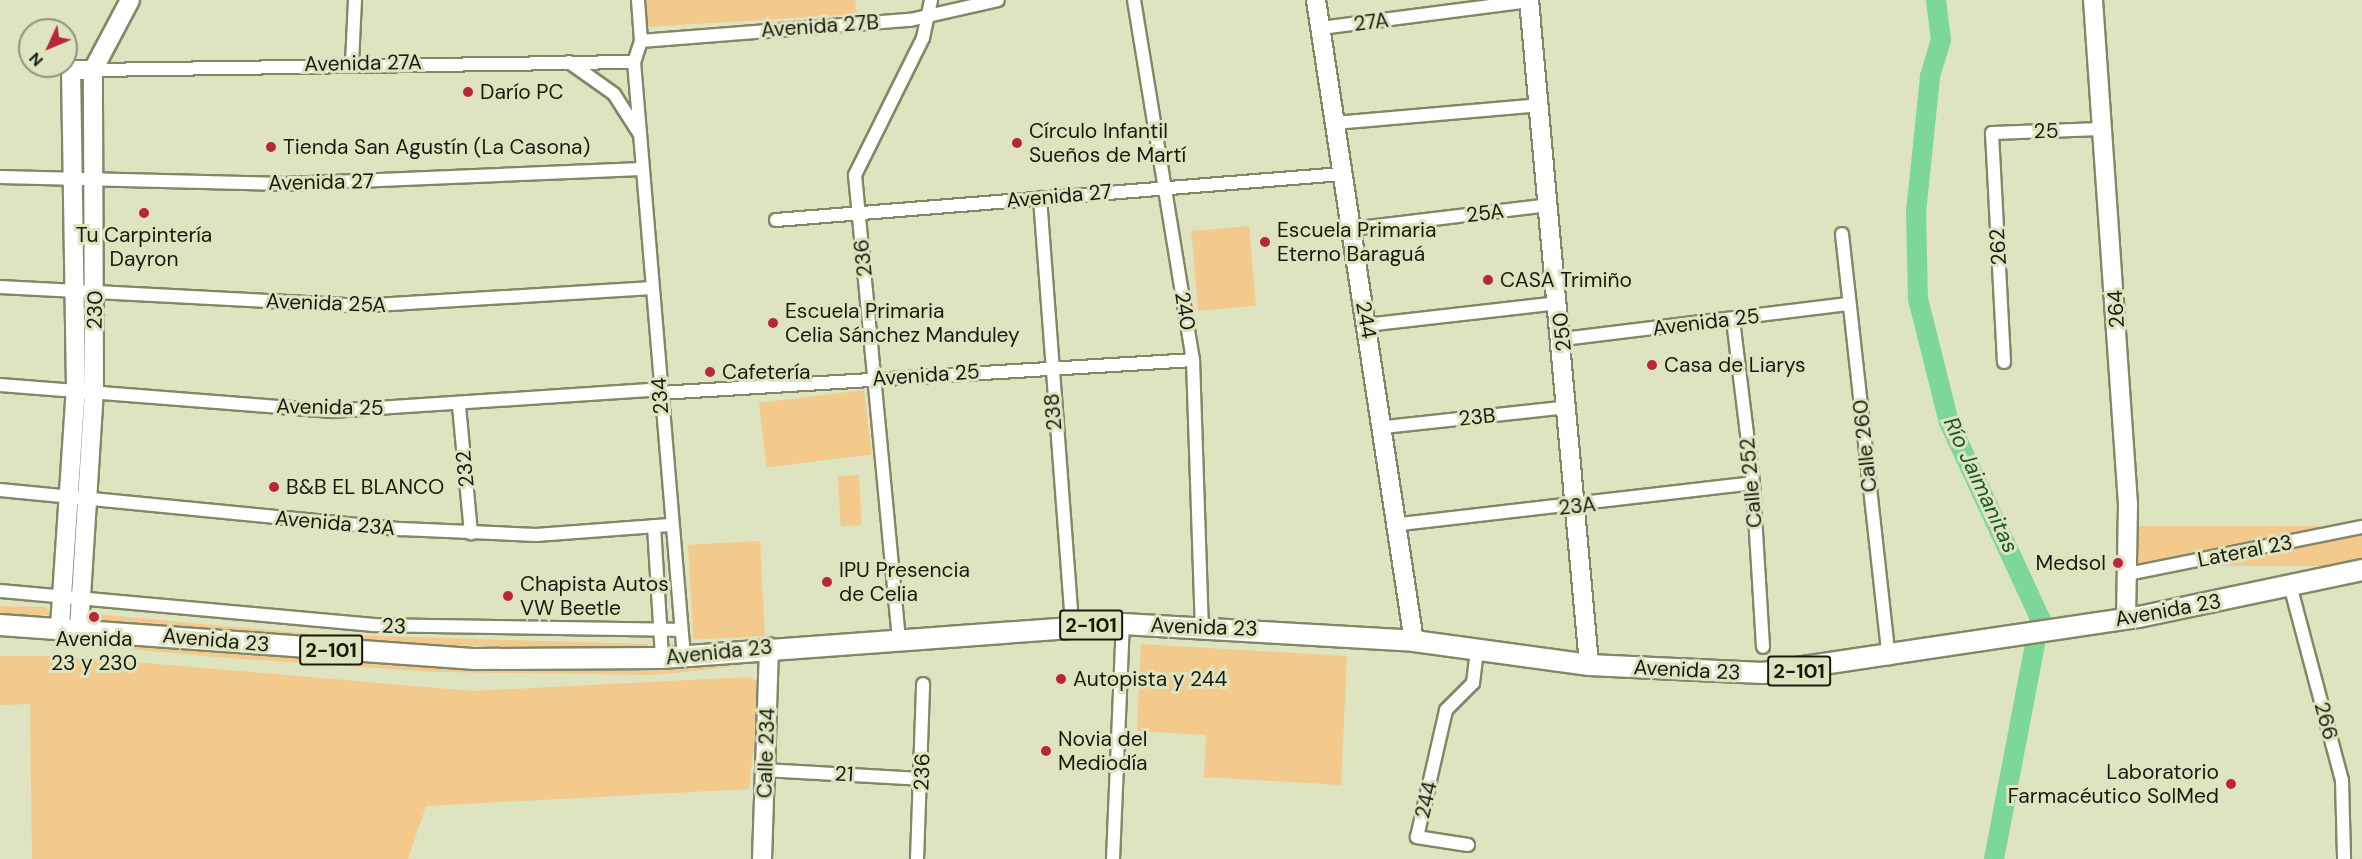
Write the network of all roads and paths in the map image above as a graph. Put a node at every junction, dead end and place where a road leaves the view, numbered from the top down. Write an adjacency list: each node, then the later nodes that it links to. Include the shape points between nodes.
1 (130, 0): 16 (street, 230)
2 (355, 0): 15 (street)
3 (638, 0): 12 (street, 234)
4 (932, 0): 10 (street, 236)
5 (998, 0): 10 (street, Avenida 27B)
6 (1134, 0): 26 (street, 240)
7 (1316, 0): 11 (street, 244)
8 (2093, 0): 19 (street, 264)
9 (1529, 1): 11 (street, 27A); 17 (street, 250)
10 (931, 16): 12 (street, Avenida 27B); 29 (street, 236, via 855,175)
11 (1321, 28): 18 (street, 244)
12 (641, 41): 14 (street, 234)
13 (565, 60): 14 (street, Avenida 27A); 15 (street, Avenida 27A); 21 (street, 234, via 614,94)
14 (634, 62): 21 (street, 234)
15 (352, 63): 16 (street, Avenida 27A)
16 (93, 70): 25 (street, 230); 25 (street, 230, via 71,70)
17 (1541, 105): 18 (street); 28 (street, 250)
18 (1335, 123): 23 (street, 244)
19 (2101, 129): 20 (street, 25); 62 (street, 264)
20 (1992, 133): 42 (street, 262)
21 (640, 135): 22 (street, 234)
22 (642, 169): 25 (street, Avenida 27, via 285,184); 34 (street, 234)
23 (1342, 174): 26 (street, Avenida 27); 31 (street, 244)
24 (0, 177): 25 (street, Avenida 27)
25 (84, 181): 35 (street, 230)
26 (1166, 188): 27 (street, Avenida 27); 41 (street, 240)
27 (1040, 198): 29 (street, Avenida 27); 43 (street, 238)
28 (1549, 205): 31 (street, 25A); 36 (street, 250)
29 (858, 214): 30 (street, Avenida 27); 44 (street, 236)
30 (776, 220)
31 (1351, 229): 39 (street, 244)
32 (1842, 234): 37 (street, Calle 260)
33 (0, 287): 35 (street, Avenida 25A)
34 (652, 288): 35 (street, Avenida 25A, via 370,306); 47 (street, 234)
35 (87, 290): 46 (street, 230)
36 (1559, 303): 39 (street); 40 (street, 250)
37 (1848, 304): 38 (street, Avenida 25); 82 (street, Calle 260)
38 (1733, 320): 40 (street, Avenida 25); 51 (street, Calle 252)
39 (1366, 325): 50 (street, 244)
40 (1563, 339): 49 (street, 250)
41 (1193, 360): 43 (street, Avenida 25); 71 (street, 240)
42 (2004, 362)
43 (1050, 368): 44 (street, Avenida 25); 70 (street, 238)
44 (874, 380): 47 (street, Avenida 25); 75 (street, 236)
45 (0, 385): 46 (street, Avenida 25)
46 (85, 388): 48 (street, Avenida 25, via 332,411); 53 (street, 230); 54 (street, 230)
47 (660, 391): 48 (street, Avenida 25); 57 (street, 234)
48 (459, 406): 60 (street, 232)
49 (1569, 407): 50 (street, 23B); 55 (street, 250)
50 (1385, 427): 56 (street, 244)
51 (1753, 483): 55 (street, 23A); 78 (street, Calle 252)
52 (0, 490): 53 (street, Avenida 23A)
53 (70, 497): 54 (street, Avenida 23A); 65 (street, 230)
54 (89, 499): 60 (street, Avenida 23A); 66 (street, 230)
55 (1575, 506): 56 (street, 23A); 83 (street, 250)
56 (1400, 524): 76 (street, 244)
57 (670, 525): 58 (street, Avenida 23A); 73 (street, 234)
58 (654, 526): 60 (street, Avenida 23A, via 536,536); 74 (street)
59 (2362, 527): 62 (street, Lateral 23)
60 (471, 533)
61 (2362, 570): 63 (main road, Avenida 23 / 2-101)
62 (2128, 574): 67 (street, 264)
63 (2290, 585): 67 (main road, Avenida 23 / 2-101); 91 (street, 266, via 2342,780)
64 (0, 591): 65 (street, 23)
65 (62, 595): 66 (street, 23); 72 (street, 230)
66 (80, 597): 72 (street, 230); 74 (street, 23, via 373,625)
67 (2126, 619): 82 (main road, Avenida 23 / 2-101)
68 (1123, 624): 70 (main road, Avenida 23 / 2-101); 71 (main road, Avenida 23 / 2-101); 90 (street)
69 (0, 625): 72 (main road, Avenida 23 / 2-101)
70 (1072, 625): 75 (main road, Avenida 23 / 2-101)
71 (1202, 626): 76 (main road, Avenida 23 / 2-101)
72 (69, 628): 81 (main road, Avenida 23 / 2-101, via 476,659)
73 (681, 630): 74 (street, 23); 80 (street, 234)
74 (661, 631): 81 (street)
75 (899, 640): 77 (main road, Avenida 23 / 2-101)
76 (1414, 640): 79 (main road, Avenida 23 / 2-101)
77 (769, 646): 80 (main road, Avenida 23 / 2-101); 85 (street, Calle 234)
78 (1763, 647)
79 (1477, 652): 83 (main road, Avenida 23 / 2-101); 87 (street, 244, via 1473,683 1446,710 1417,837)
80 (684, 657): 81 (main road, Avenida 23 / 2-101)
81 (662, 658)
82 (1889, 658): 83 (main road, Avenida 23 / 2-101, via 1763,673)
83 (1589, 665)
84 (923, 684): 86 (street, 236)
85 (766, 770): 86 (street, 21); 88 (street, Calle 234)
86 (923, 779): 89 (street, 236)
87 (1468, 845)
88 (762, 859)
89 (917, 859)
90 (1113, 859)
91 (2344, 859)

